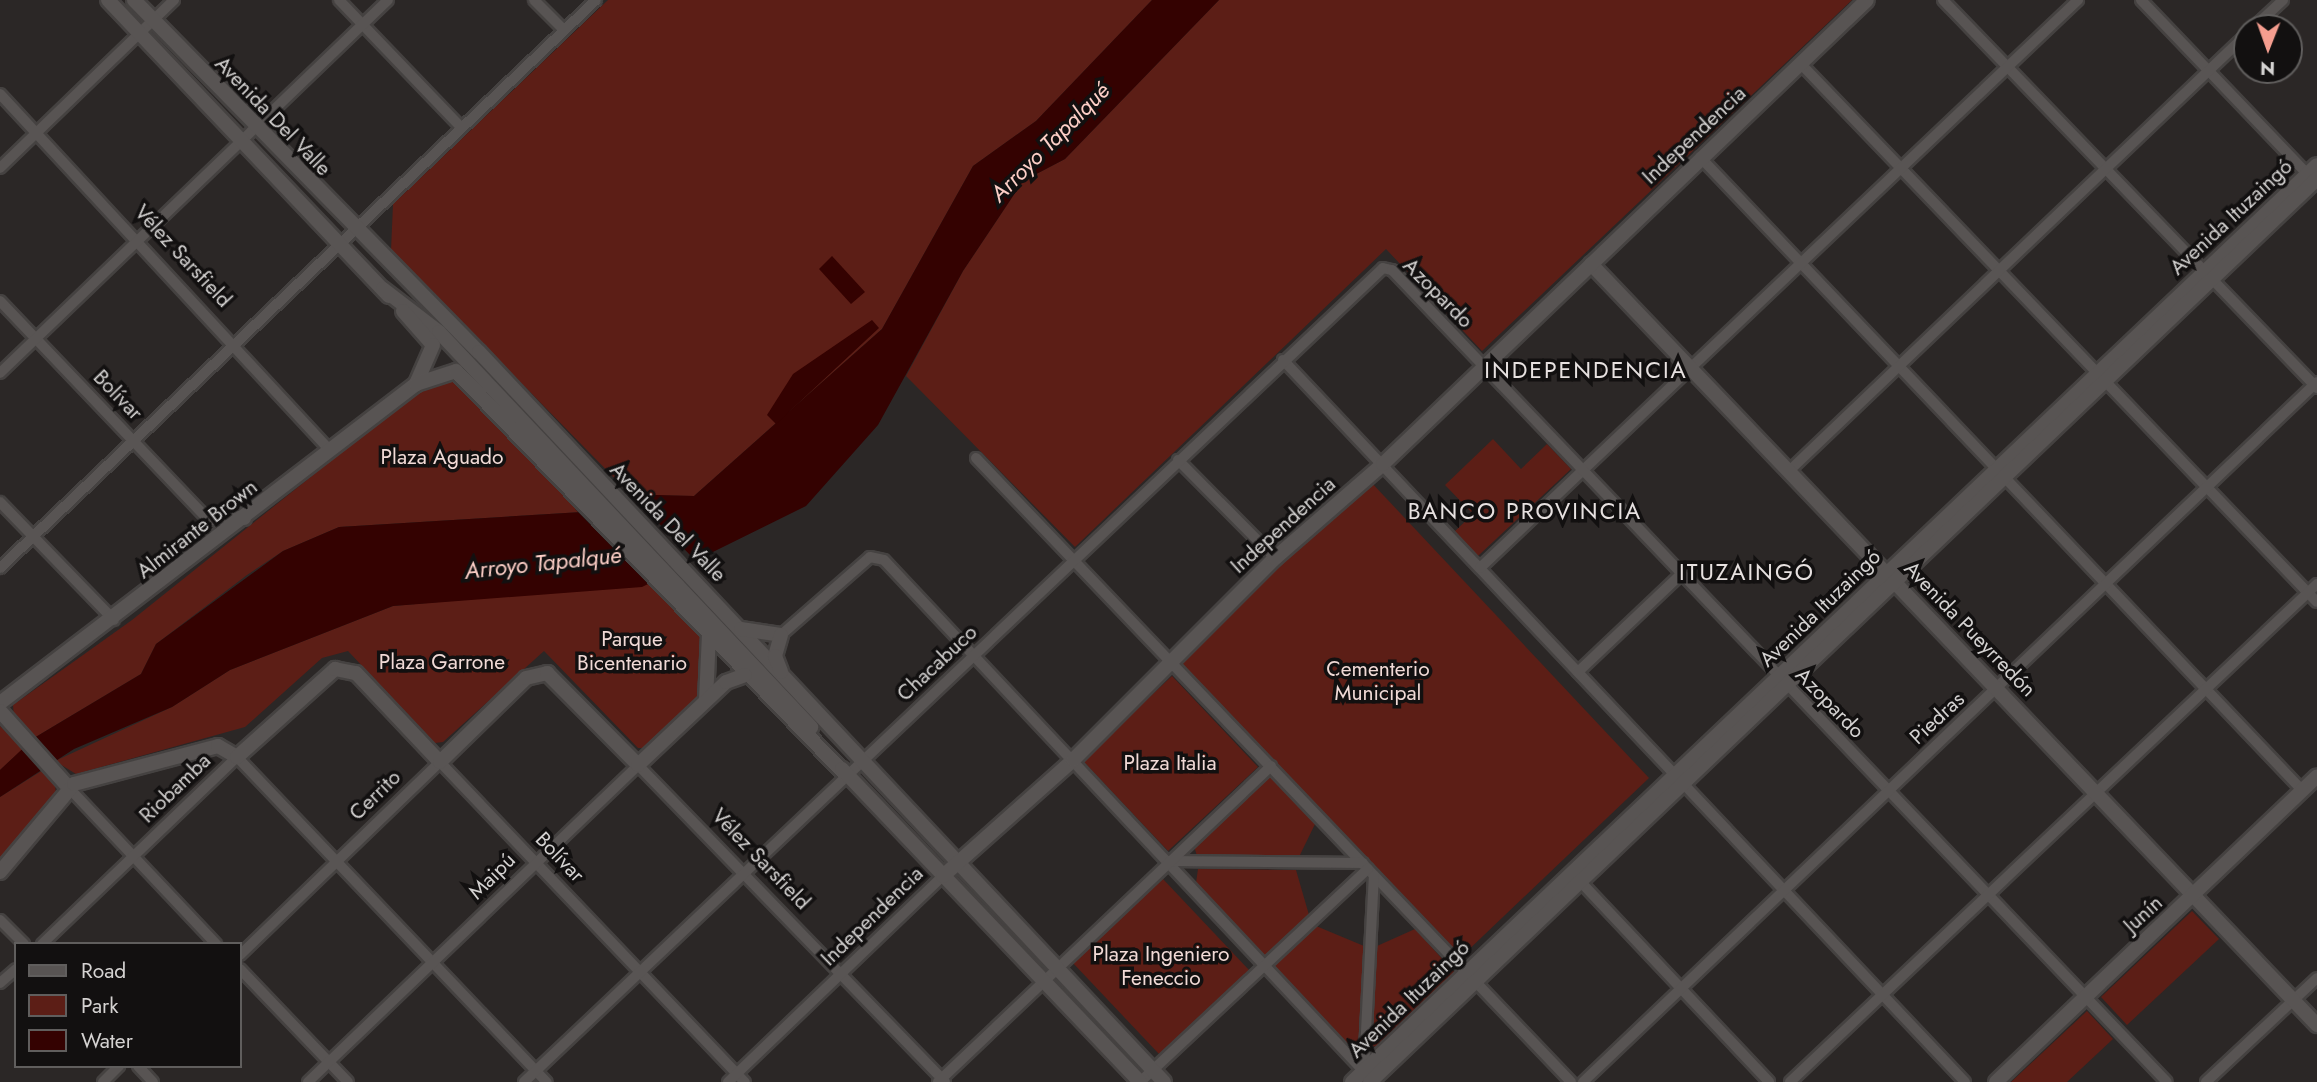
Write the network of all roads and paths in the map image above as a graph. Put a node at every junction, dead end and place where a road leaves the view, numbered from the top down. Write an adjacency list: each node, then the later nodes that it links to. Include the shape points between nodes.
1 (108, 0): 17 (main road, Avenida Del Valle)
2 (134, 0): 14 (main road, Avenida Del Valle)
3 (174, 0): 14 (street)
4 (339, 0): 15 (street)
5 (388, 0): 15 (street)
6 (534, 0): 16 (street)
7 (596, 0): 16 (street)
8 (1867, 0): 19 (main road, Independencia)
9 (1944, 0): 20 (street)
10 (2078, 0): 20 (street)
11 (2141, 0): 21 (street)
12 (2283, 0): 13 (street)
13 (2268, 14)
14 (153, 20): 17 (street); 23 (main road, Avenida Del Valle)
15 (363, 24): 23 (street); 24 (street)
16 (564, 30): 24 (street)
17 (139, 33): 25 (street); 26 (main road, Avenida Del Valle)
18 (2233, 48): 21 (street)
19 (1801, 64): 27 (main road, Independencia); 28 (street)
20 (2007, 67): 28 (street); 30 (street)
21 (2210, 70): 30 (street); 31 (street)
22 (0, 94): 25 (street, Vélez Sarsfield)
23 (253, 126): 26 (street); 32 (main road, Avenida Del Valle)
24 (461, 127): 32 (street)
25 (37, 134): 29 (street); 33 (street, Vélez Sarsfield)
26 (240, 139): 33 (street); 34 (main road, Avenida Del Valle)
27 (1700, 157): 35 (street); 36 (main road, Independencia)
28 (1904, 167): 35 (street); 37 (street)
29 (0, 168)
30 (2106, 169): 37 (street); 39 (street)
31 (2315, 177): 39 (main road, Avenida Ituzaingó)
32 (353, 230): 34 (street); 60 (main road, Avenida Del Valle)
33 (138, 238): 42 (street); 43 (street, Vélez Sarsfield)
34 (339, 243): 40 (main road, Avenida Del Valle); 43 (street)
35 (1802, 263): 45 (street); 47 (street)
36 (1591, 264): 46 (main road, Independencia); 47 (main road, Avenida Pueyrredón)
37 (2000, 271): 45 (street); 49 (street)
38 (1375, 272): 44 (street, Chacabuco); 46 (street, Azopardo, via 1392,270)
39 (2208, 275): 49 (main road, Avenida Ituzaingó); 51 (street)
40 (383, 289): 50 (main road, via 433,345); 60 (main road, Avenida Del Valle, via 439,332)
41 (0, 301): 42 (street, Bolívar)
42 (36, 339): 48 (street); 52 (street, Bolívar)
43 (234, 342): 52 (street); 53 (street, Vélez Sarsfield)
44 (1283, 360): 55 (street, Chacabuco); 56 (street)
45 (1901, 365): 58 (street); 59 (street)
46 (1483, 367): 56 (main road, Independencia); 57 (street, Azopardo)
47 (1688, 369): 57 (street); 58 (main road, Avenida Pueyrredón)
48 (0, 373)
49 (2101, 377): 59 (main road, Avenida Ituzaingó); 61 (street)
50 (416, 384): 53 (main road, Almirante Brown); 60 (main road, Avenida Del Valle, via 447,371 462,373)
51 (2316, 385): 61 (street, Piedras)
52 (132, 440): 64 (street, Bolívar); 65 (street)
53 (330, 450): 63 (main road, Almirante Brown)
54 (976, 458): 68 (street)
55 (1178, 460): 67 (street); 68 (street, Chacabuco)
56 (1383, 464): 67 (main road, Independencia); 70 (street)
57 (1583, 471): 70 (street); 71 (street, Azopardo)
58 (1787, 472): 72 (main road, Avenida Pueyrredón)
59 (2001, 473): 72 (main road, Avenida Ituzaingó); 74 (street)
60 (588, 486): 73 (main road, Avenida Del Valle); 73 (main road, Avenida Del Valle)
61 (2209, 491): 74 (street, Piedras); 76 (street)
62 (0, 502): 65 (street)
63 (248, 516): 64 (main road); 66 (main road, Almirante Brown)
64 (207, 518): 66 (main road)
65 (33, 536): 69 (street); 78 (street)
66 (205, 550): 78 (main road, Almirante Brown)
67 (1275, 558): 83 (main road, Independencia)
68 (1075, 559): 82 (street, Chacabuco); 83 (street)
69 (0, 568)
70 (1480, 568): 86 (street)
71 (1679, 576): 86 (street); 89 (street, Azopardo)
72 (1892, 577): 89 (main road, Avenida Ituzaingó); 90 (main road, Avenida Pueyrredón)
73 (681, 584): 79 (main road, Avenida Del Valle); 80 (main road, Avenida Del Valle); 101 (main road, Avenida Del Valle)
74 (2108, 584): 90 (street, Piedras); 91 (street)
75 (2317, 584): 76 (street)
76 (2308, 593): 77 (street); 91 (street)
77 (2317, 602)
78 (114, 620): 93 (main road, Almirante Brown)
79 (741, 629): 81 (main road); 88 (main road, Avenida Del Valle)
80 (709, 634): 87 (main road, Avenida Del Valle); 92 (main road)
81 (781, 635): 82 (street, via 870,557 884,560); 88 (main road, via 775,656)
82 (975, 654): 96 (street); 98 (street, Chacabuco)
83 (1170, 661): 96 (main road, Independencia); 100 (street)
84 (340, 668): 95 (main road, Riobamba); 97 (main road, Bolívar, via 360,677)
85 (542, 672): 97 (main road, Cerrito, via 526,678); 99 (main road, Vélez Sarsfield, via 555,677)
86 (1578, 672): 103 (street)
87 (746, 675): 92 (main road, Maipú); 101 (main road, Avenida Del Valle)
88 (782, 676): 98 (main road, Avenida Del Valle)
89 (1782, 681): 103 (main road, Avenida Ituzaingó); 105 (street, Azopardo)
90 (1998, 689): 105 (street, Piedras); 106 (main road, Avenida Pueyrredón)
91 (2206, 690): 106 (street); 107 (street)
92 (706, 700): 99 (main road, Maipú)
93 (0, 703)
94 (0, 711): 104 (main road)
95 (237, 757): 104 (main road, via 218,746); 108 (street, Riobamba); 109 (street)
96 (1073, 760): 110 (street); 112 (main road, Independencia)
97 (440, 761): 109 (street, Cerrito); 111 (street, Bolívar)
98 (859, 762): 101 (street, Chacabuco); 112 (main road, Avenida Del Valle)
99 (638, 765): 111 (street, Maipú); 114 (street, Vélez Sarsfield)
100 (1271, 766): 110 (street); 113 (street)
101 (846, 775): 114 (street, Chacabuco); 116 (main road, Avenida Del Valle)
102 (2317, 776): 107 (main road, Junín)
103 (1680, 779): 117 (main road, Avenida Ituzaingó); 118 (street)
104 (70, 789): 108 (street); 115 (main road)
105 (1888, 790): 118 (street, Piedras); 119 (street, Azopardo)
106 (2094, 790): 119 (street); 120 (main road, Avenida Pueyrredón)
107 (2302, 790): 120 (main road, Junín)
108 (134, 858): 123 (street, Riobamba); 124 (street)
109 (338, 860): 125 (street, Cerrito); 126 (street)
110 (1170, 861): 113 (street); 127 (street); 128 (street)
111 (535, 862): 126 (street, Maipú); 131 (street, Bolívar)
112 (956, 864): 116 (main road, Independencia); 128 (main road, Avenida Del Valle)
113 (1368, 869): 127 (street); 133 (street); 148 (street)
114 (744, 871): 131 (street, Chacabuco); 132 (street, Vélez Sarsfield)
115 (0, 872)
116 (943, 876): 132 (street, Independencia); 135 (main road, Avenida Del Valle)
117 (1576, 877): 133 (main road, Avenida Ituzaingó); 137 (street)
118 (1784, 889): 137 (street, Piedras); 139 (street)
119 (1987, 895): 138 (street, Azopardo); 139 (street)
120 (2195, 895): 138 (main road, Junín); 140 (main road, Avenida Pueyrredón)
121 (0, 920): 122 (street)
122 (22, 942)
123 (45, 942)
124 (214, 942)
125 (242, 953)
126 (435, 963): 142 (street, Maipú); 145 (street)
127 (1265, 967): 146 (street); 148 (street)
128 (1055, 968): 135 (street); 146 (main road, Avenida Del Valle)
129 (14, 971): 136 (street)
130 (242, 971): 142 (street)
131 (639, 971): 145 (street, Chacabuco); 147 (street, Bolívar)
132 (842, 974): 147 (street, Independencia); 149 (street, Vélez Sarsfield)
133 (1470, 978): 148 (main road, Avenida Ituzaingó); 160 (street)
134 (2317, 978): 140 (street)
135 (1043, 980): 149 (street); 157 (main road, Avenida Del Valle)
136 (0, 983)
137 (1678, 986): 161 (street, Piedras); 162 (street)
138 (2085, 995): 165 (main road, Junín); 166 (street, Azopardo)
139 (1884, 996): 163 (street); 164 (street)
140 (2294, 1001): 141 (main road, Avenida Pueyrredón); 167 (street)
141 (2317, 1025)
142 (328, 1062): 152 (street, Maipú); 153 (street)
143 (117, 1068): 150 (street)
144 (140, 1068): 151 (street)
145 (536, 1070): 154 (street, Chacabuco); 155 (street)
146 (1152, 1070): 157 (street); 158 (main road, Avenida Del Valle)
147 (741, 1078): 156 (street, Independencia)
148 (1370, 1079): 159 (main road, Avenida Ituzaingó)
149 (942, 1081)
150 (103, 1082)
151 (153, 1082)
152 (308, 1082)
153 (348, 1082)
154 (524, 1082)
155 (547, 1082)
156 (728, 1082)
157 (1140, 1082)
158 (1164, 1082)
159 (1352, 1082)
160 (1571, 1082)
161 (1583, 1082)
162 (1769, 1082)
163 (1790, 1082)
164 (1965, 1082)
165 (1996, 1082)
166 (2167, 1082)
167 (2206, 1082)

